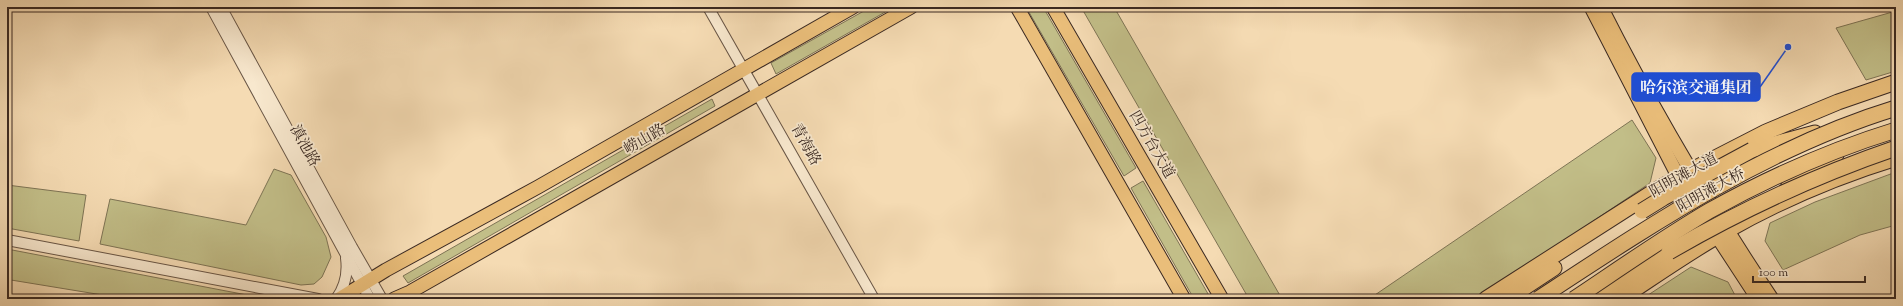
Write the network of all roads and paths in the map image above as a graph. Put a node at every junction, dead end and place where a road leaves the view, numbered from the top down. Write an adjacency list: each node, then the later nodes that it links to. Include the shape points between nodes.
1 (211, 7): 25 (street, 滇池路)
2 (221, 7): 26 (street, 滇池路)
3 (708, 7): 10 (street, 青海路)
4 (853, 7): 10 (main road, 崂山路)
5 (911, 7): 13 (main road, 崂山路)
6 (1017, 7): 33 (main road)
7 (1053, 7): 34 (main road, 四方台大道)
8 (1590, 7): 21 (main road)
9 (1601, 7): 21 (main road)
10 (744, 69): 13 (street, 青海路); 26 (main road, 崂山路)
11 (1896, 82): 21 (highway, 阳明滩大道, via 1838,102 1766,132)
12 (1896, 91): 19 (highway, via 1834,113)
13 (759, 95): 31 (main road, 崂山路); 32 (street, 青海路)
14 (1896, 108): 15 (highway, 阳明滩大桥, bridge)
15 (1845, 125): 19 (highway, bridge); 37 (highway, 阳明滩大桥, bridge, via 1718,186 1667,215)
16 (1896, 130): 17 (highway, 阳明滩大桥, bridge)
17 (1849, 147): 22 (highway, bridge); 38 (highway, 阳明滩大桥, bridge, via 1768,181 1710,211 1658,242)
18 (1896, 148): 22 (highway, bridge, via 1835,170)
19 (1752, 150): 36 (highway, bridge, via 1663,198)
20 (1896, 158): 23 (highway, via 1851,173 1780,203)
21 (1684, 174): 23 (main road); 35 (highway, 阳明滩大道)
22 (1768, 199): 39 (highway, bridge, via 1669,252)
23 (1722, 234): 40 (highway, via 1682,257); 41 (main road); 42 (main road)
24 (7, 240): 27 (street)
25 (346, 254): 26 (street, 滇池路); 28 (street, via 346,275)
26 (366, 282): 28 (main road, 崂山路); 29 (street, 滇池路); 30 (street)
27 (318, 299)
28 (337, 299)
29 (370, 299)
30 (382, 299)
31 (394, 299)
32 (874, 299)
33 (1184, 299)
34 (1222, 299)
35 (1486, 299)
36 (1507, 299)
37 (1538, 299)
38 (1574, 299)
39 (1600, 299)
40 (1620, 299)
41 (1758, 299)
42 (1772, 299)

